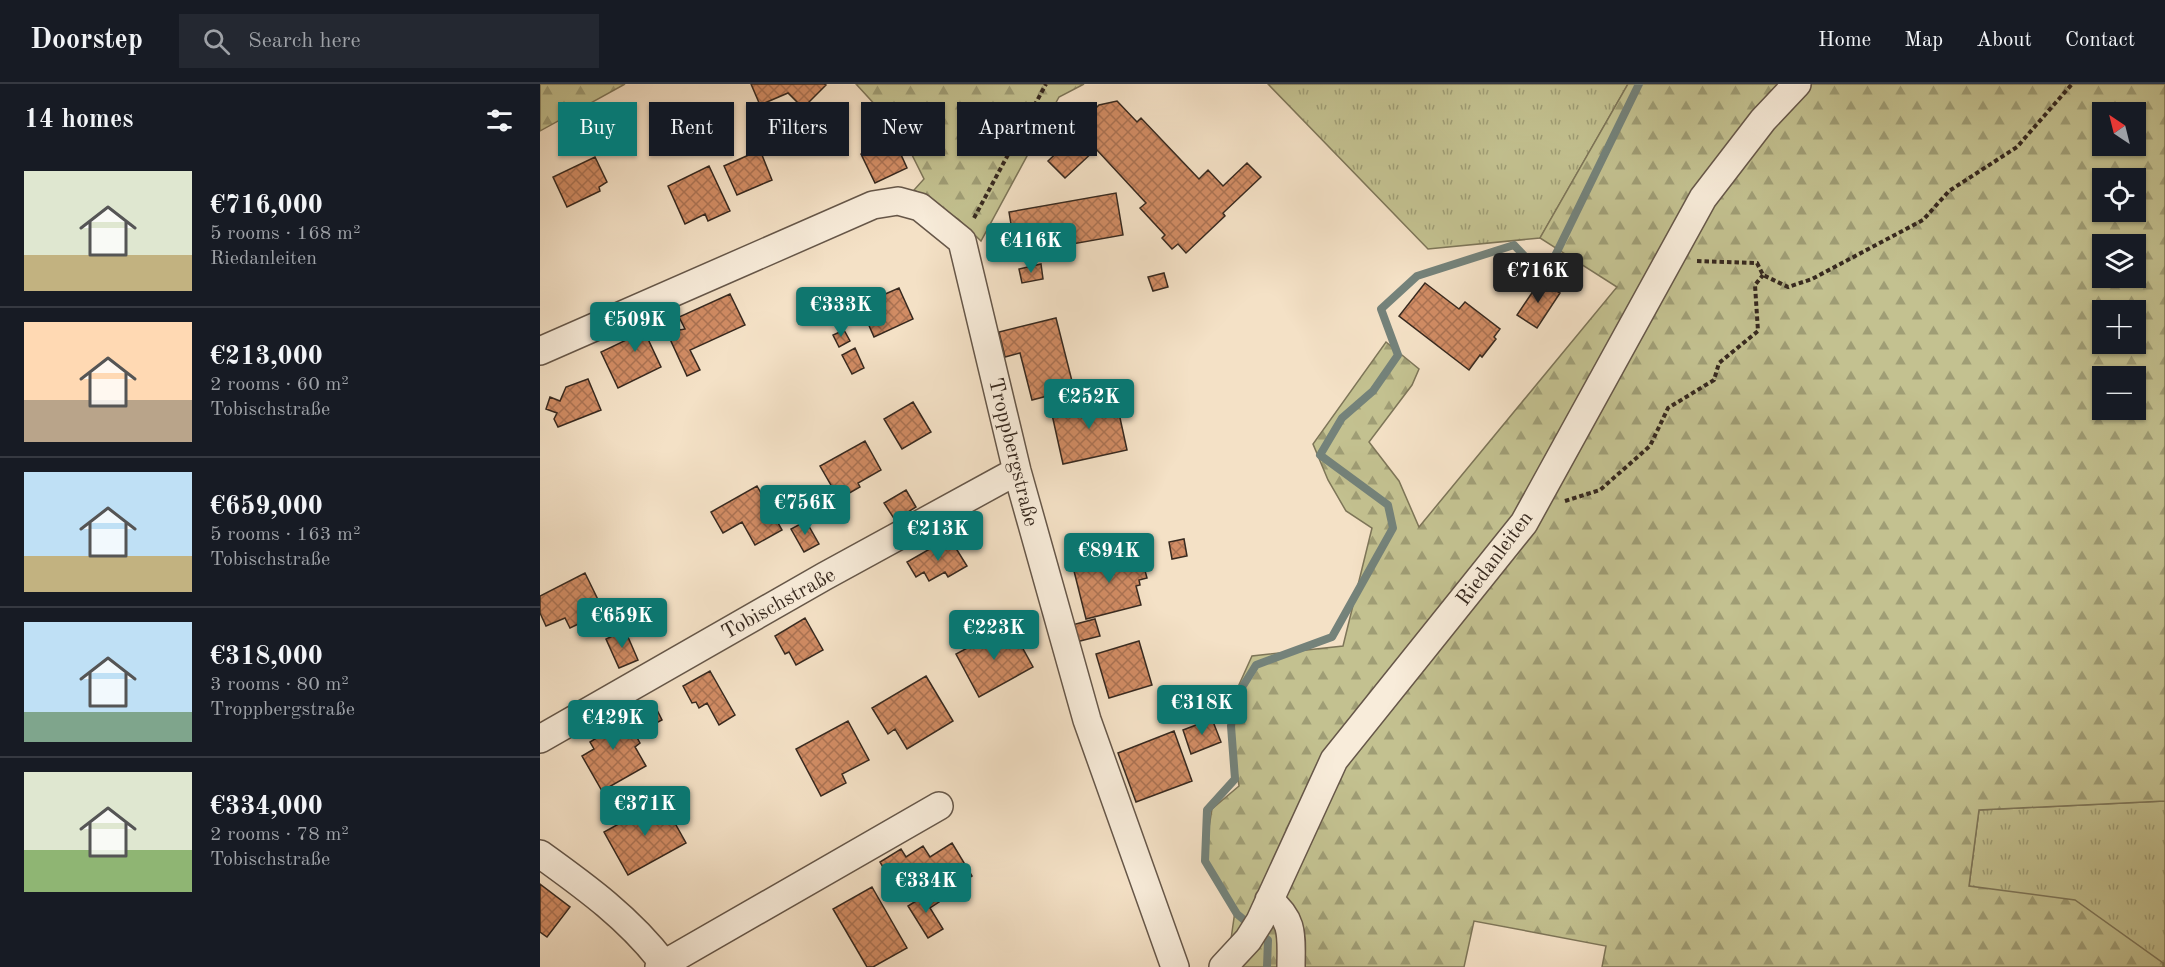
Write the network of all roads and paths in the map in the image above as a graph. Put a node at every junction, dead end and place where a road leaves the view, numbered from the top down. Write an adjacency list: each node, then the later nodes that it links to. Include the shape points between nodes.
1 (1046, 84): 4 (path)
2 (1797, 84): 5 (street, Riedanleiten, via 1763,120 1703,198)
3 (2072, 84): 6 (path, via 2017,147 1949,191 1923,220 1812,279 1788,287)
4 (962, 241): 7 (street, via 920,207 898,201 873,205); 8 (street, Troppbergstraße)
5 (1670, 259): 6 (path, via 1757,263); 9 (street, Riedanleiten)
6 (1763, 274): 9 (path, via 1755,285 1758,331 1719,363 1714,380 1668,408 1650,446 1600,490)
7 (540, 351)
8 (1017, 471): 10 (street, Tobischstraße); 15 (street, Troppbergstraße, via 1087,720)
9 (1530, 512): 13 (street, Riedanleiten, via 1334,760)
10 (540, 739)
11 (939, 806): 14 (street)
12 (540, 854): 14 (street, via 595,893 646,941)
13 (1259, 920): 16 (street, Riedanleiten); 17 (street, via 1281,910 1291,931)
14 (662, 966)
15 (1175, 967)
16 (1223, 967)
17 (1291, 967)

